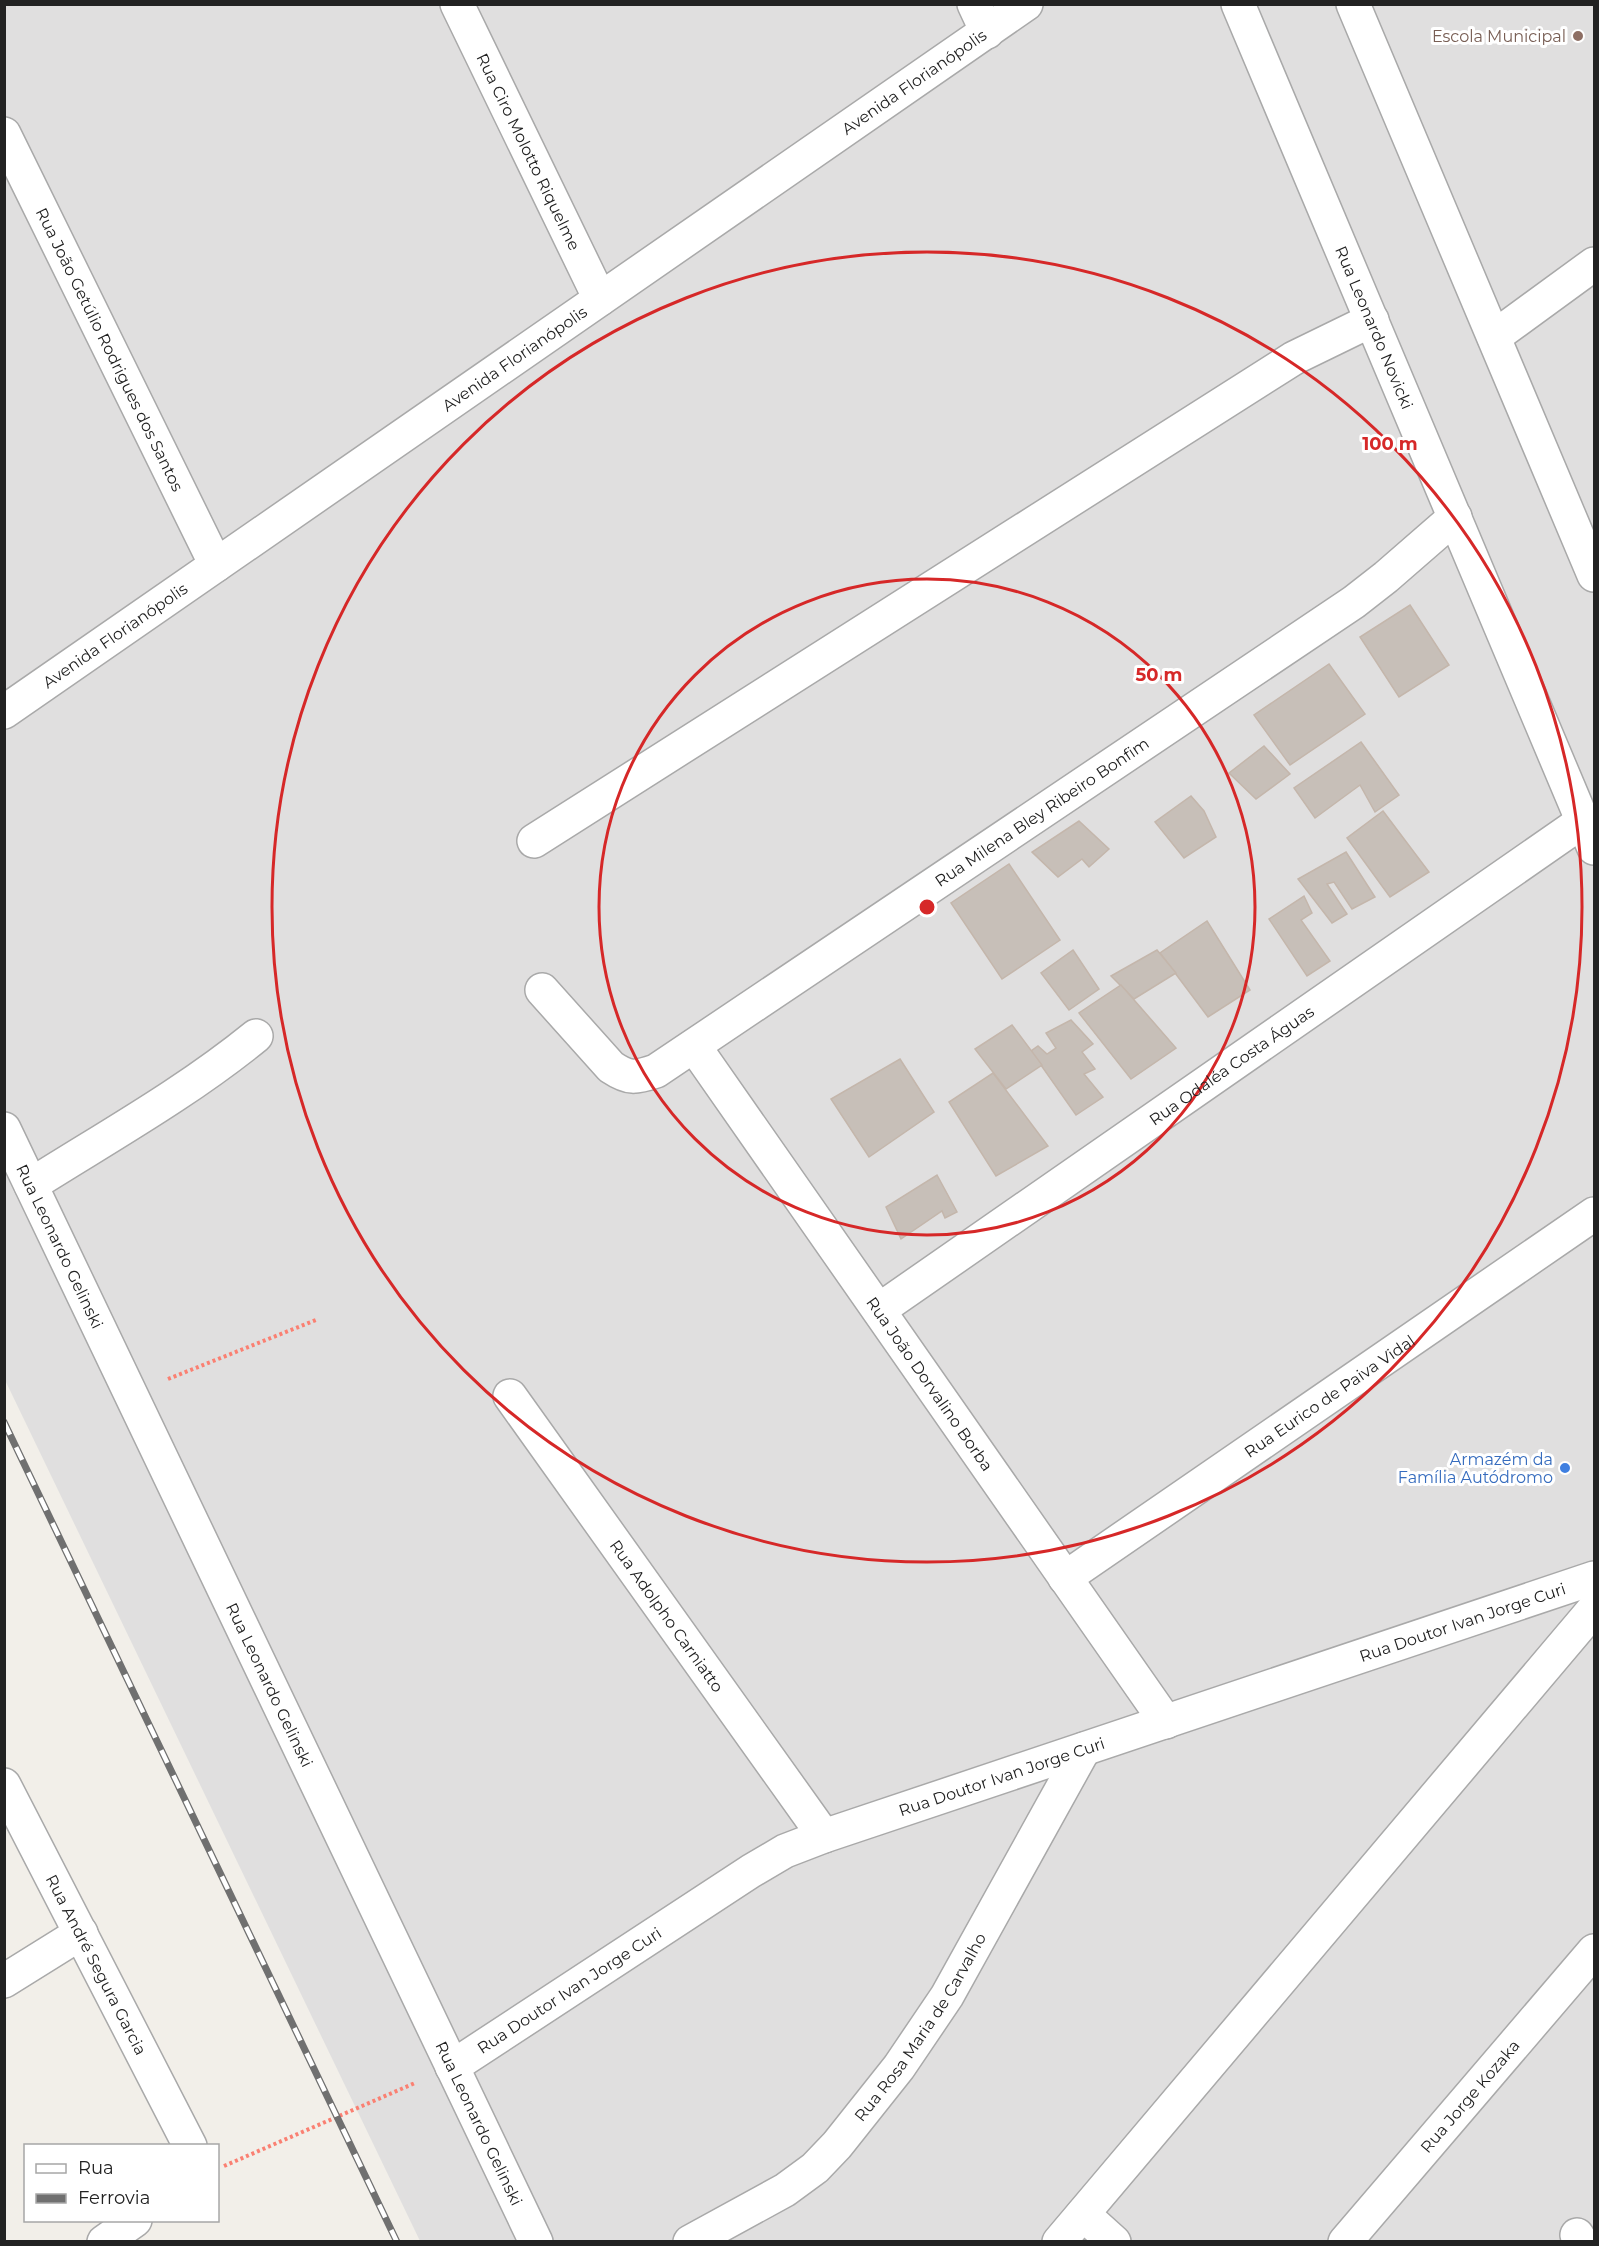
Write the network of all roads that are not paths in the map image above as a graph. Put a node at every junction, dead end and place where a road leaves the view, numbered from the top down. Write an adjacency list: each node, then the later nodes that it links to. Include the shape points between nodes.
1 (457, 4): 8 (street, Rua Ciro Molotto Riquelme)
2 (1026, 4): 5 (street, Avenida Florianópolis)
3 (1238, 4): 9 (street, Rua Leonardo Novicki)
4 (1353, 4): 10 (street)
5 (980, 18): 8 (street, Avenida Florianópolis)
6 (4, 134): 12 (street, Rua João Getúlio Rodrigues dos Santos)
7 (1594, 264): 10 (street)
8 (600, 299): 12 (street, Avenida Florianópolis)
9 (1372, 320): 11 (street, Rua Leonardo Novicki); 16 (street, via 1294,358)
10 (1494, 337): 13 (street)
11 (1455, 517): 15 (street, Rua Leonardo Novicki); 19 (street, Rua Milena Bley Ribeiro Bonfim, via 1354,602)
12 (216, 565): 14 (street, Avenida Florianópolis)
13 (1594, 575)
14 (4, 712)
15 (1589, 835): 23 (street, Rua Odaléa Costa Águas)
16 (534, 841)
17 (542, 990): 19 (street, Rua Milena Bley Ribeiro Bonfim, via 611,1067 624,1076 656,1071)
18 (256, 1036): 21 (street, via 186,1089)
19 (694, 1046): 23 (street, Rua João Dorvalino Borba)
20 (4, 1129): 21 (street, Rua Leonardo Gelinski)
21 (31, 1185): 35 (street, Rua Leonardo Gelinski)
22 (1594, 1214): 25 (street, Rua Eurico de Paiva Vidal)
23 (879, 1310): 25 (street, Rua João Dorvalino Borba)
24 (510, 1396): 31 (street, Rua Adolpho Carniatto)
25 (1065, 1578): 28 (street, Rua João Dorvalino Borba)
26 (1594, 1578): 28 (street, Rua Doutor Ivan Jorge Curi)
27 (1594, 1609): 37 (street)
28 (1166, 1722): 29 (street, Rua Doutor Ivan Jorge Curi)
29 (1084, 1749): 31 (street, Rua Doutor Ivan Jorge Curi); 41 (street, Rua Rosa Maria de Carvalho, via 946,1996 886,2085 815,2168 785,2190)
30 (4, 1785): 32 (street, Rua André Segura Garcia)
31 (824, 1836): 35 (street, Rua Doutor Ivan Jorge Curi, via 785,1851 751,1871)
32 (81, 1933): 34 (street); 36 (street, Rua André Segura Garcia)
33 (1594, 1951): 44 (street, Rua Jorge Kozaka)
34 (4, 1981)
35 (452, 2067): 40 (street, Rua Leonardo Gelinski)
36 (189, 2144)
37 (1083, 2214): 42 (street); 43 (street)
38 (132, 2222): 39 (street)
39 (104, 2241)
40 (536, 2241)
41 (690, 2241)
42 (1059, 2241)
43 (1114, 2241)
44 (1345, 2241)

